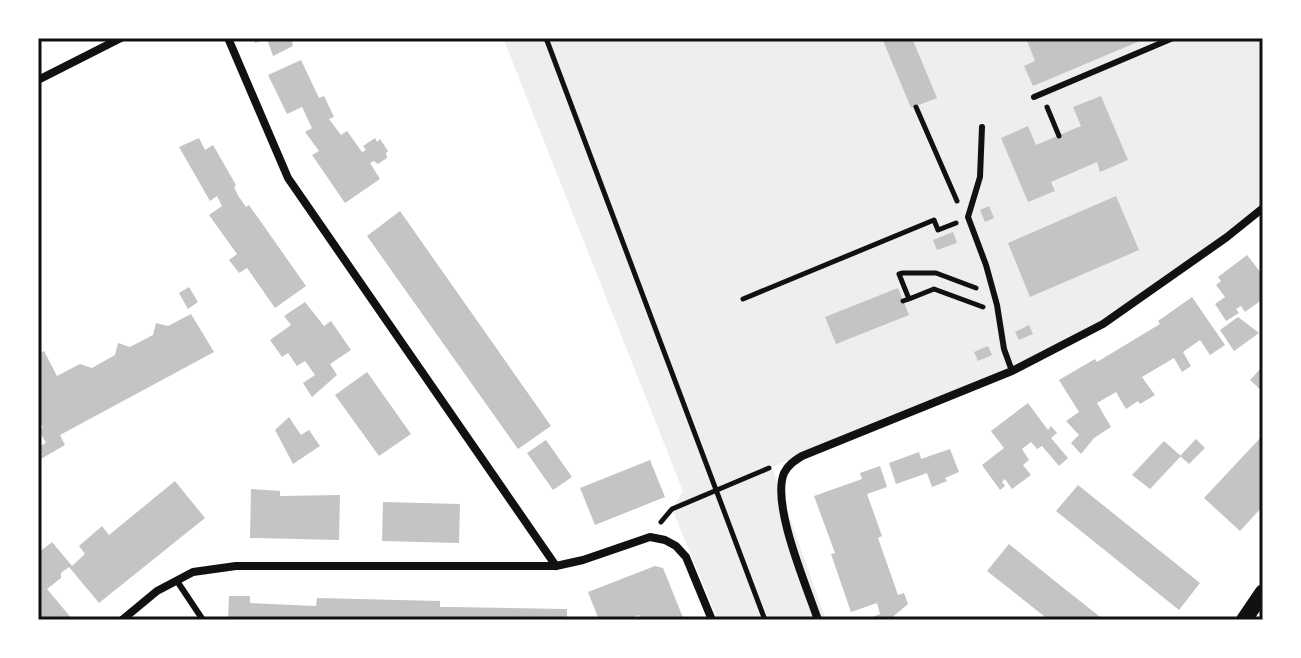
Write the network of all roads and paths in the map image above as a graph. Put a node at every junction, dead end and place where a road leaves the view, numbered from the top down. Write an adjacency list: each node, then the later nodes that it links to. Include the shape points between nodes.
1 (121, 38): 5 (street)
2 (228, 38): 20 (street, via 288,178)
3 (546, 38): 18 (path)
4 (1173, 38): 6 (lane)
5 (38, 80)
6 (1038, 95): 9 (path)
7 (916, 107): 11 (path, via 957,202)
8 (982, 127): 11 (lane, via 980,177)
9 (1059, 136)
10 (1263, 208): 16 (street, via 1103,324)
11 (971, 209): 12 (lane)
12 (968, 217): 14 (path, via 938,230 934,220); 15 (lane)
13 (984, 291): 15 (path, via 936,273 899,274 906,300 934,289 986,308)
14 (743, 299)
15 (997, 305): 16 (lane)
16 (1012, 371): 17 (street, via 802,456)
17 (785, 470): 18 (path, via 772,467); 27 (street, via 782,505)
18 (716, 491): 19 (path, via 672,509); 26 (path)
19 (650, 537): 20 (street); 25 (street, via 676,546 686,557)
20 (556, 566): 21 (street, via 236,566 193,572)
21 (177, 581): 23 (street); 24 (lane)
22 (1263, 592): 28 (main road)
23 (122, 620)
24 (203, 620)
25 (712, 620)
26 (765, 620)
27 (818, 620)
28 (1244, 620)

